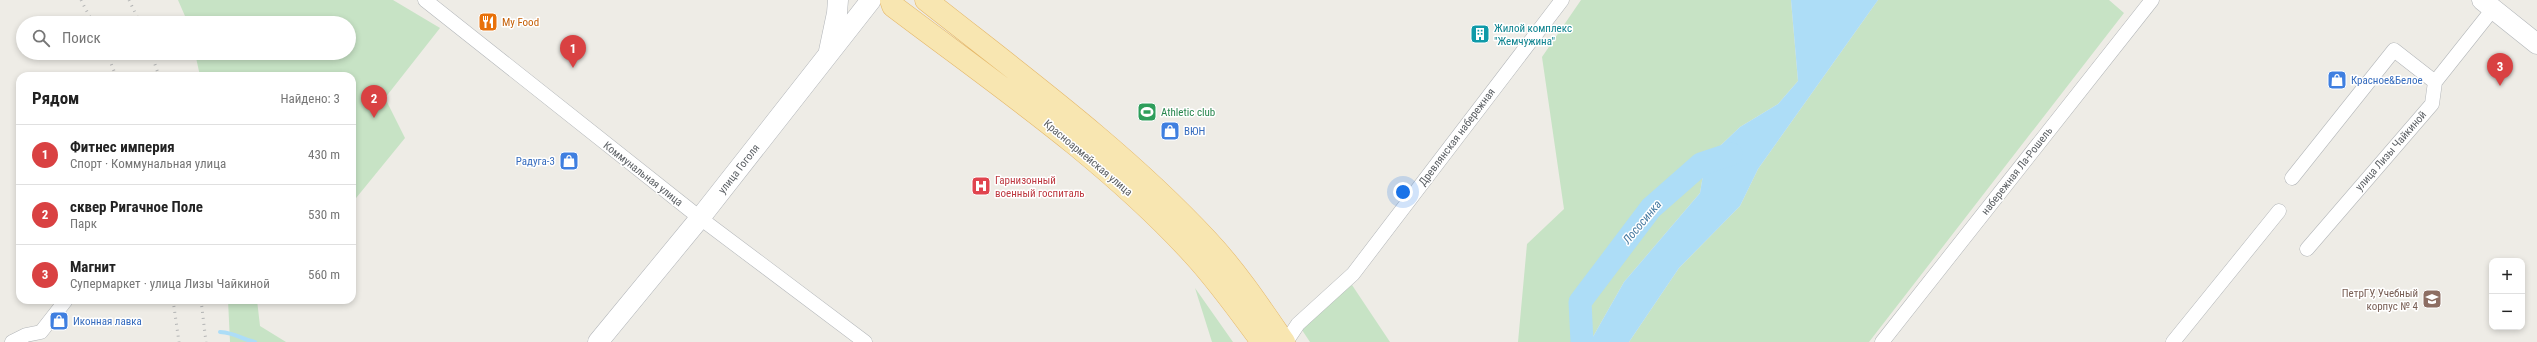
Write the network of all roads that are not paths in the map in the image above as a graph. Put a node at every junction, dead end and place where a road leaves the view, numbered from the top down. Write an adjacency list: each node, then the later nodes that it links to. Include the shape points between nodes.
1 (425, 0): 14 (street, Коммунальная улица)
2 (838, 0): 10 (main road)
3 (871, 0): 10 (main road, улица Гоголя)
4 (891, 0): 20 (main road, Красноармейская улица, via 893,6 1040,117 1117,181 1193,254)
5 (926, 0): 21 (main road, Красноармейская улица, via 1090,131 1208,240 1246,287)
6 (1562, 0): 21 (street, Древлянская набережная, via 1353,274 1298,324)
7 (2152, 0): 22 (street, набережная Ла-Рошель)
8 (2487, 5): 9 (main road); 11 (street)
9 (2537, 44)
10 (829, 55): 14 (main road, улица Гоголя)
11 (2435, 82): 12 (street, via 2394,50); 15 (street, улица Лизы Чайкиной, via 2432,104)
12 (2292, 178)
13 (2279, 211): 23 (street)
14 (700, 218): 17 (main road, улица Гоголя); 19 (street, Коммунальная улица)
15 (2306, 249)
16 (63, 304): 18 (street, via 41,332 26,335)
17 (601, 339)
18 (12, 342)
19 (865, 342)
20 (1262, 342)
21 (1285, 342)
22 (1882, 342)
23 (2173, 342)

